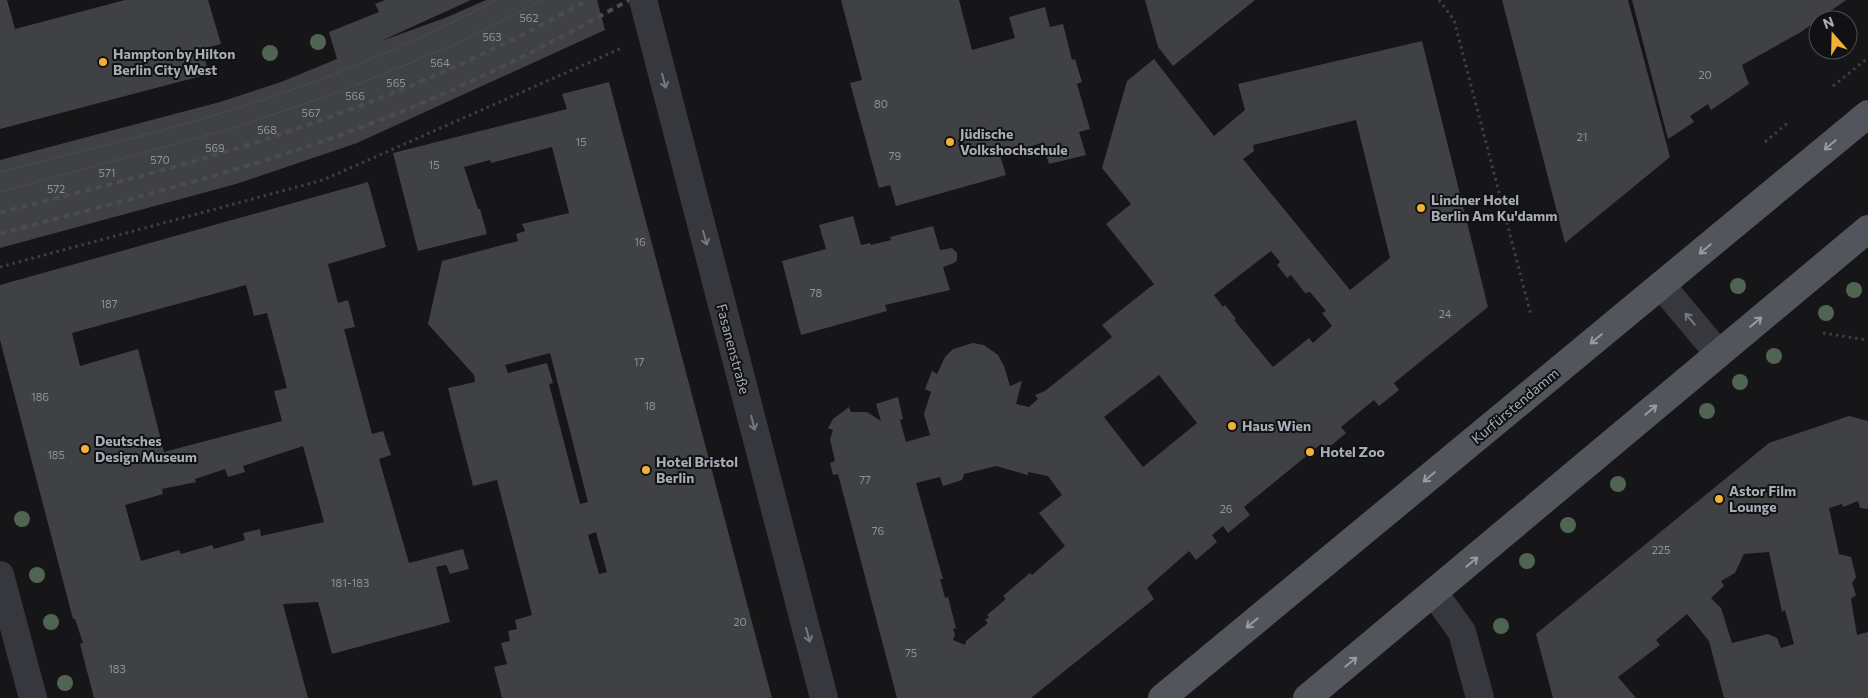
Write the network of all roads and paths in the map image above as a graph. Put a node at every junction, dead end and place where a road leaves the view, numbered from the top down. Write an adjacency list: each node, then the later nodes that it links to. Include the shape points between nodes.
1 (643, 0): 3 (street, Fasanenstraße)
2 (1439, 0): 12 (path, via 1454,20)
3 (652, 34): 10 (path, via 323,180); 19 (street, Fasanenstraße, one-way to 19)
4 (1868, 58): 5 (path)
5 (1833, 86)
6 (1868, 114): 11 (main road, Kurfürstendamm, one-way to 11)
7 (1790, 121): 8 (path)
8 (1764, 142)
9 (1868, 230): 15 (main road, one-way to 9)
10 (0, 267)
11 (1661, 285): 15 (street, one-way to 11); 20 (main road, Kurfürstendamm, one-way to 20)
12 (1531, 315)
13 (1823, 333): 14 (path)
14 (1868, 340)
15 (1718, 353): 17 (main road, one-way to 15)
16 (0, 575): 18 (street)
17 (1434, 593): 21 (main road, one-way to 17); 22 (street, via 1462,632)
18 (33, 698)
19 (824, 698)
20 (1162, 698)
21 (1307, 698)
22 (1480, 698)

